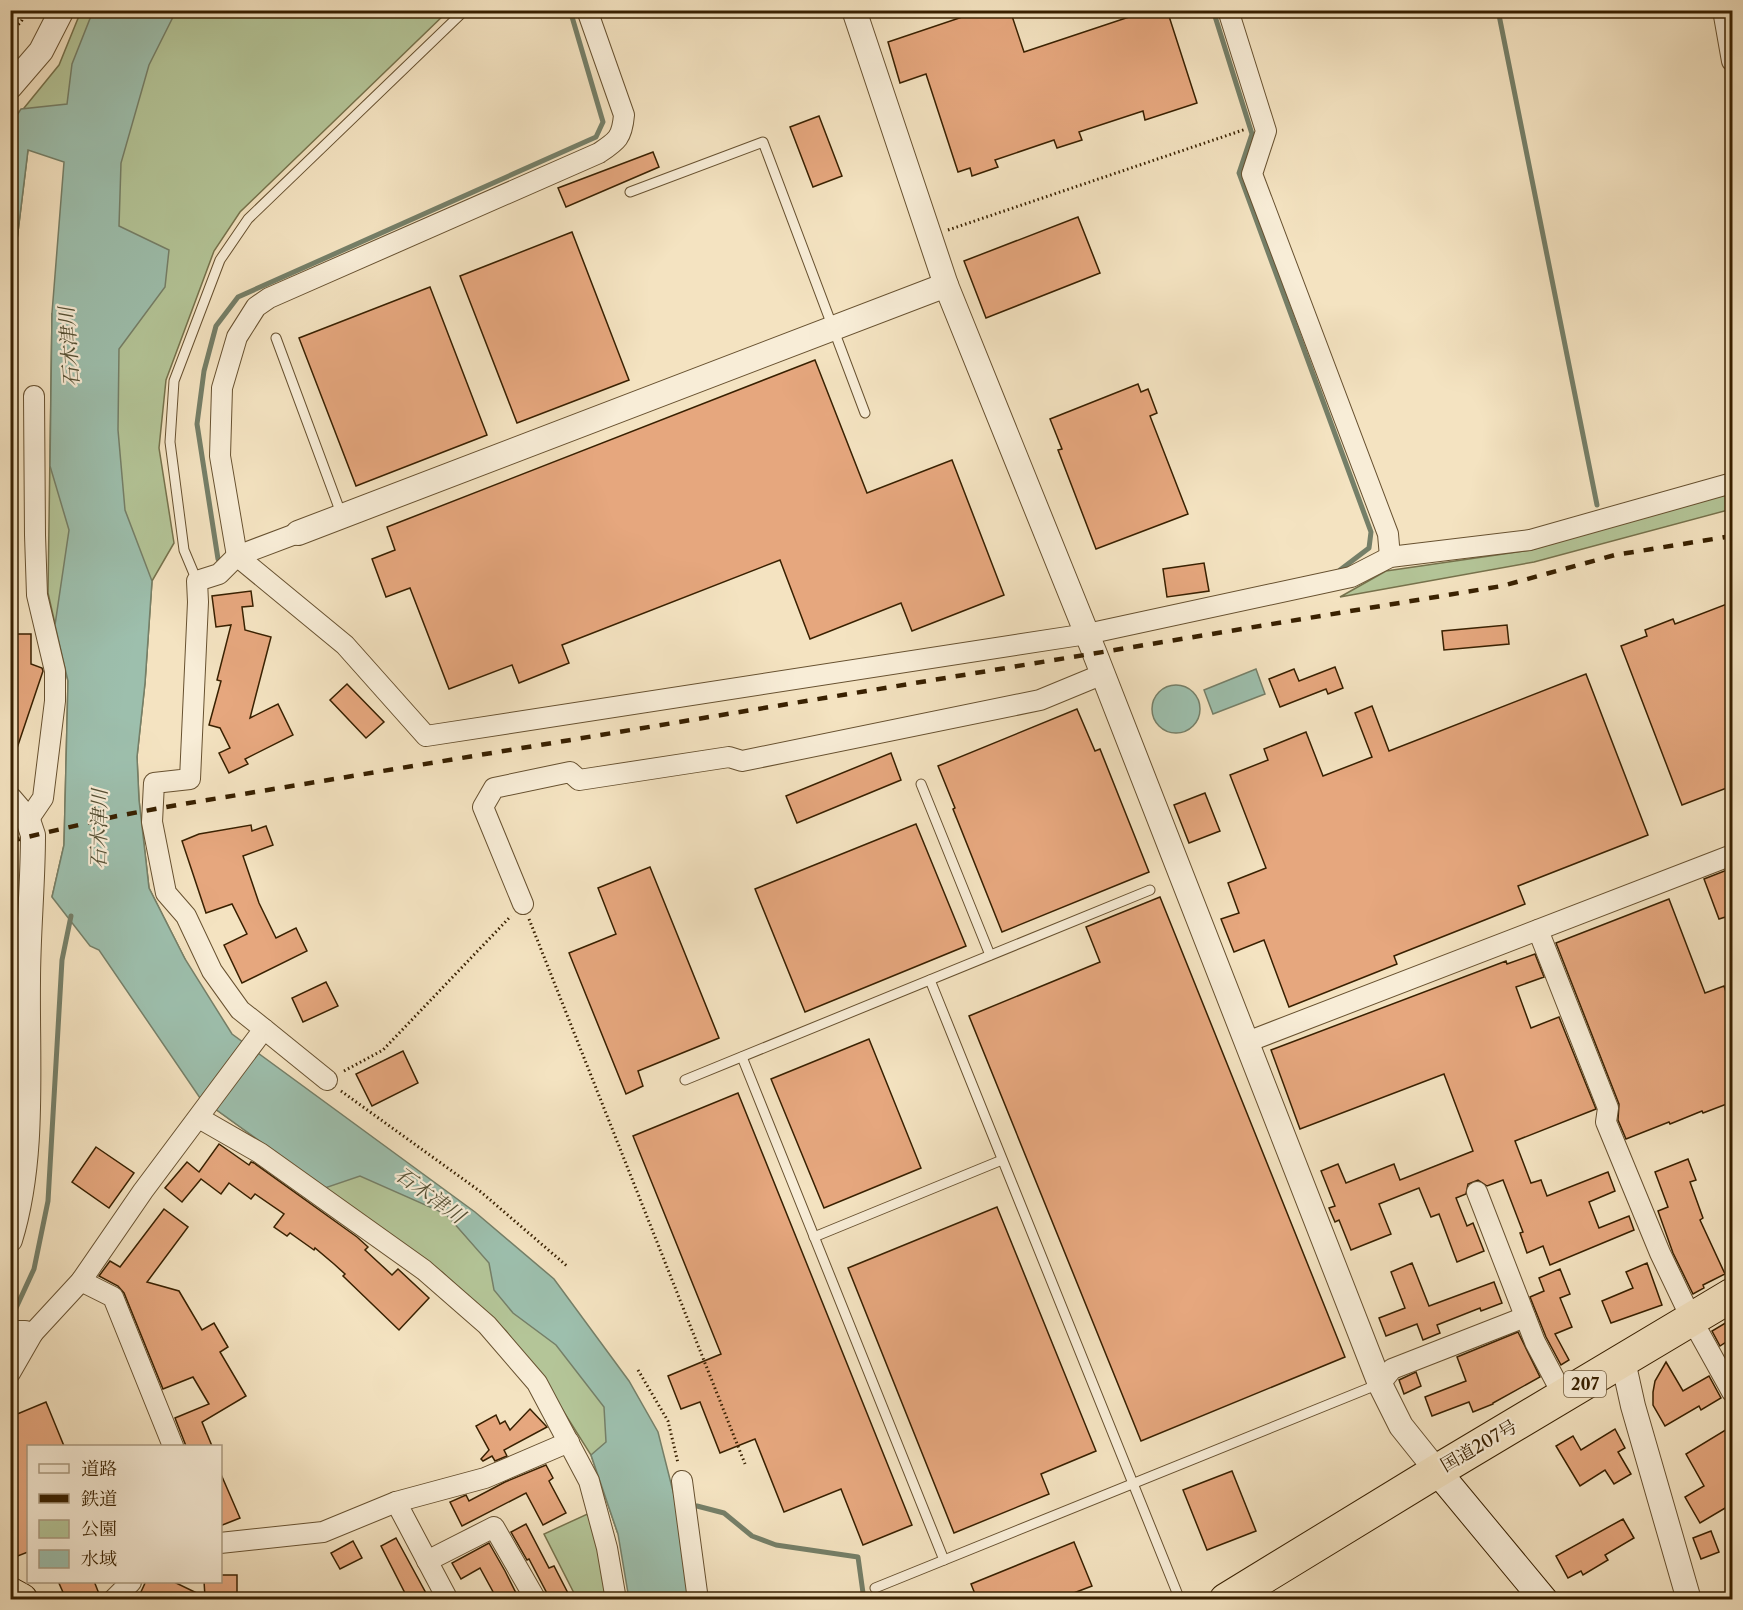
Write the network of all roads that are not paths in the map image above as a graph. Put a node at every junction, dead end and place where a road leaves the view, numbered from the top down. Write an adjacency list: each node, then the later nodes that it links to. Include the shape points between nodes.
1 (62, 10): 8 (street, via 41,51)
2 (465, 10): 20 (lane, via 248,219 220,260 174,381 170,442 183,550)
3 (587, 10): 18 (street, via 624,115 622,132 616,141 588,158 269,298 246,321 237,337 222,388 219,456)
4 (854, 10): 10 (street)
5 (1723, 10): 7 (street)
6 (1233, 12): 19 (street, via 1266,132 1252,174 1388,534)
7 (1732, 61)
8 (10, 87)
9 (630, 192): 11 (lane, via 763,142)
10 (946, 285): 11 (street); 21 (street)
11 (833, 328): 14 (lane); 16 (street)
12 (276, 338): 16 (lane)
13 (34, 396): 25 (street, via 37,595 54,671 55,701 43,798)
14 (865, 413)
15 (1732, 483): 19 (street, via 1530,540)
16 (342, 516): 17 (street)
17 (298, 533): 18 (street)
18 (237, 556): 20 (street, via 219,574); 21 (street, via 345,645 426,736)
19 (1390, 557): 21 (street, via 1351,577)
20 (197, 581): 32 (street, via 190,779 154,783 152,822 166,893 186,916 212,971)
21 (1088, 634): 22 (street)
22 (1103, 674): 28 (street, via 1040,700 742,761 729,757 579,780 570,772 494,788 483,807); 33 (street)
23 (921, 784): 30 (lane)
24 (10, 799): 25 (street)
25 (28, 820): 37 (street, via 33,835)
26 (1732, 855): 29 (street)
27 (1150, 890): 30 (lane)
28 (523, 904)
29 (1538, 930): 33 (street); 47 (street, via 1608,1108 1606,1122)
30 (990, 955): 31 (lane)
31 (930, 980): 34 (lane); 40 (lane)
32 (259, 1036): 35 (street); 38 (street)
33 (1247, 1042): 51 (street)
34 (742, 1057): 36 (lane); 42 (lane)
35 (327, 1080)
36 (685, 1080)
37 (20, 1083): 39 (street)
38 (202, 1114): 44 (street); 54 (street, via 414,1263 487,1325 537,1383)
39 (17, 1158): 43 (street, via 18,1217)
40 (1002, 1160): 42 (lane); 58 (lane)
41 (1477, 1192): 46 (street)
42 (814, 1237): 61 (lane)
43 (10, 1240)
44 (81, 1281): 48 (street); 55 (street, via 113,1297)
45 (1732, 1295): 47 (highway, 国道207号 / 207)
46 (1525, 1317): 51 (street, via 1392,1369); 53 (street)
47 (1692, 1320): 49 (highway, 国道207号 / 207); 52 (street)
48 (23, 1332): 50 (street)
49 (1623, 1361): 53 (highway, 国道207号 / 207); 75 (street)
50 (10, 1372)
51 (1380, 1383): 56 (street, via 1401,1426); 58 (lane)
52 (1732, 1392)
53 (1564, 1397): 56 (highway, 国道207号 / 207)
54 (569, 1442): 59 (street, via 485,1478); 70 (street, via 589,1481)
55 (173, 1445)
56 (1437, 1471): 73 (highway, 国道207号 / 207); 74 (main road)
57 (682, 1481): 71 (street)
58 (1133, 1484): 61 (lane); 72 (lane)
59 (396, 1502): 60 (street, via 323,1532); 62 (street)
60 (222, 1544)
61 (944, 1560): 64 (lane)
62 (427, 1561): 68 (street); 69 (street, via 494,1527)
63 (129, 1583): 67 (street)
64 (875, 1588)
65 (10, 1594): 66 (highway)
66 (21, 1599)
67 (112, 1599)
68 (448, 1599)
69 (536, 1599)
70 (616, 1599)
71 (698, 1599)
72 (1180, 1599)
73 (1226, 1599)
74 (1544, 1599)
75 (1689, 1599)

